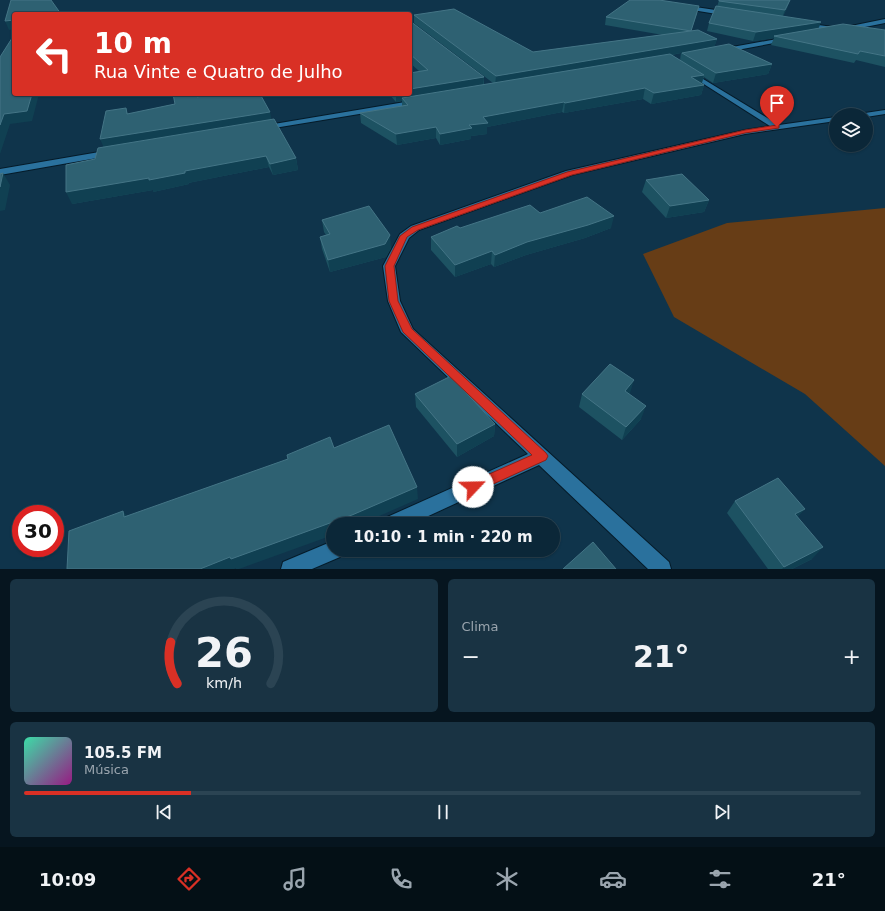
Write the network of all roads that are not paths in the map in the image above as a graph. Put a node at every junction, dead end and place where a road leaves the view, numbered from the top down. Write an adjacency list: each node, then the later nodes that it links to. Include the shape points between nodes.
1 (676, 7): 2 (street)
2 (739, 16)
3 (885, 21): 5 (street)
4 (794, 23): 5 (street)
5 (841, 30): 6 (street); 7 (street)
6 (863, 33)
7 (810, 35)
8 (794, 38): 9 (street)
9 (716, 52)
10 (682, 68): 15 (street)
11 (422, 101): 16 (street)
12 (885, 112): 13 (street)
13 (873, 114)
14 (829, 120): 15 (street)
15 (777, 127): 19 (street, via 745,132 569,173 415,228 404,236 389,266 394,301 408,332)
16 (250, 130)
17 (117, 152): 18 (street)
18 (0, 172)
19 (542, 456): 20 (street); 23 (street)
20 (407, 517)
21 (326, 553): 22 (street)
22 (290, 569)
23 (662, 569)

